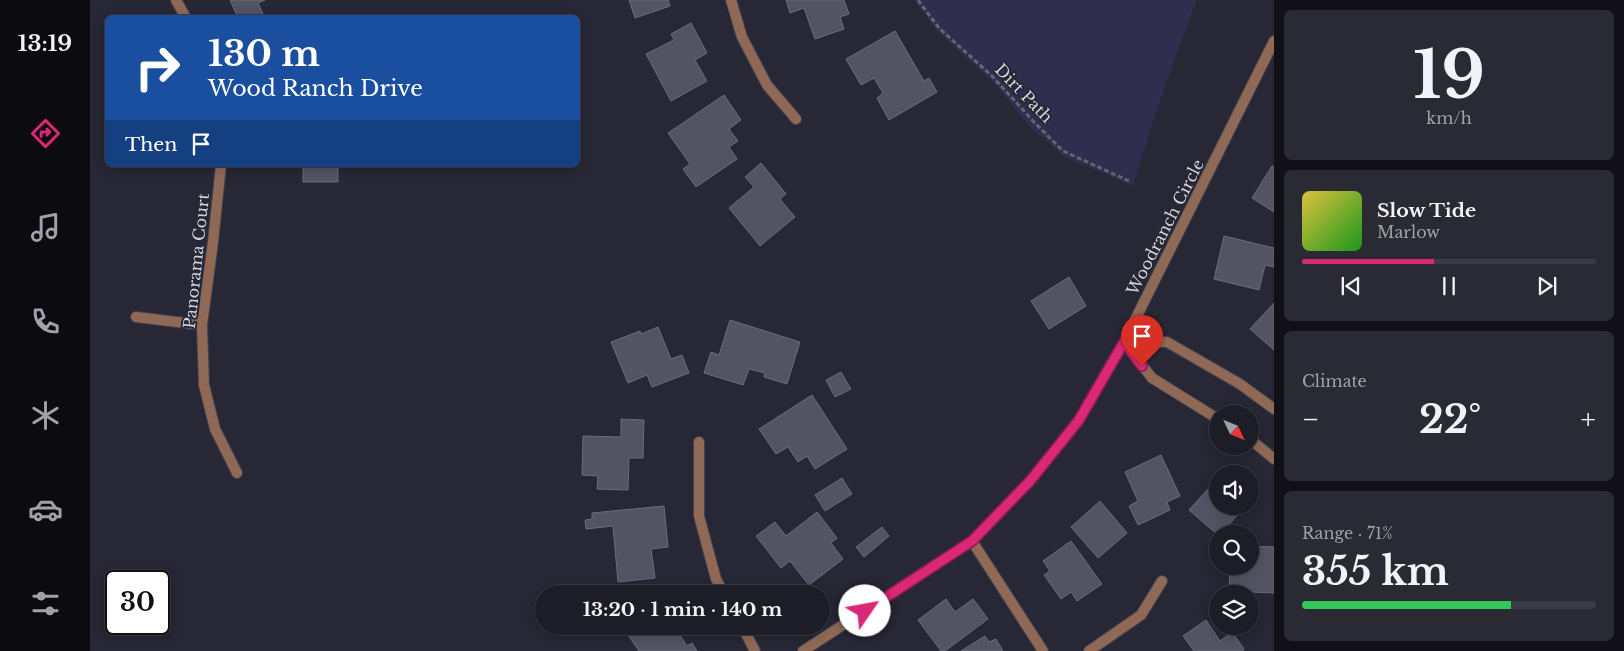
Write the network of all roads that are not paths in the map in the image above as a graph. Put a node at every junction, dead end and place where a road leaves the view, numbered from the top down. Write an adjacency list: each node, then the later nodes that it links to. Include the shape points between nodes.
1 (176, 0): 3 (street)
2 (731, 0): 5 (street, via 742,37 767,85)
3 (184, 15)
4 (1274, 41): 9 (street, Woodranch Circle)
5 (796, 118)
6 (221, 167): 8 (street, Panorama Court)
7 (136, 317): 8 (street)
8 (202, 325): 15 (street, Panorama Court, via 204,385 215,429)
9 (1124, 342): 10 (street, via 1167,342 1240,384); 11 (street, via 1152,378); 16 (street, Woodranch Circle, via 1079,420 1030,481)
10 (1274, 409)
11 (1209, 413)
12 (699, 442): 18 (street, via 700,516)
13 (1259, 446): 14 (street)
14 (1274, 459)
15 (238, 472)
16 (972, 541): 21 (street, Woodranch Circle); 22 (street)
17 (1162, 581): 23 (street, via 1141,615)
18 (719, 585)
19 (747, 635): 20 (street)
20 (755, 651)
21 (803, 651)
22 (1043, 651)
23 (1089, 651)

